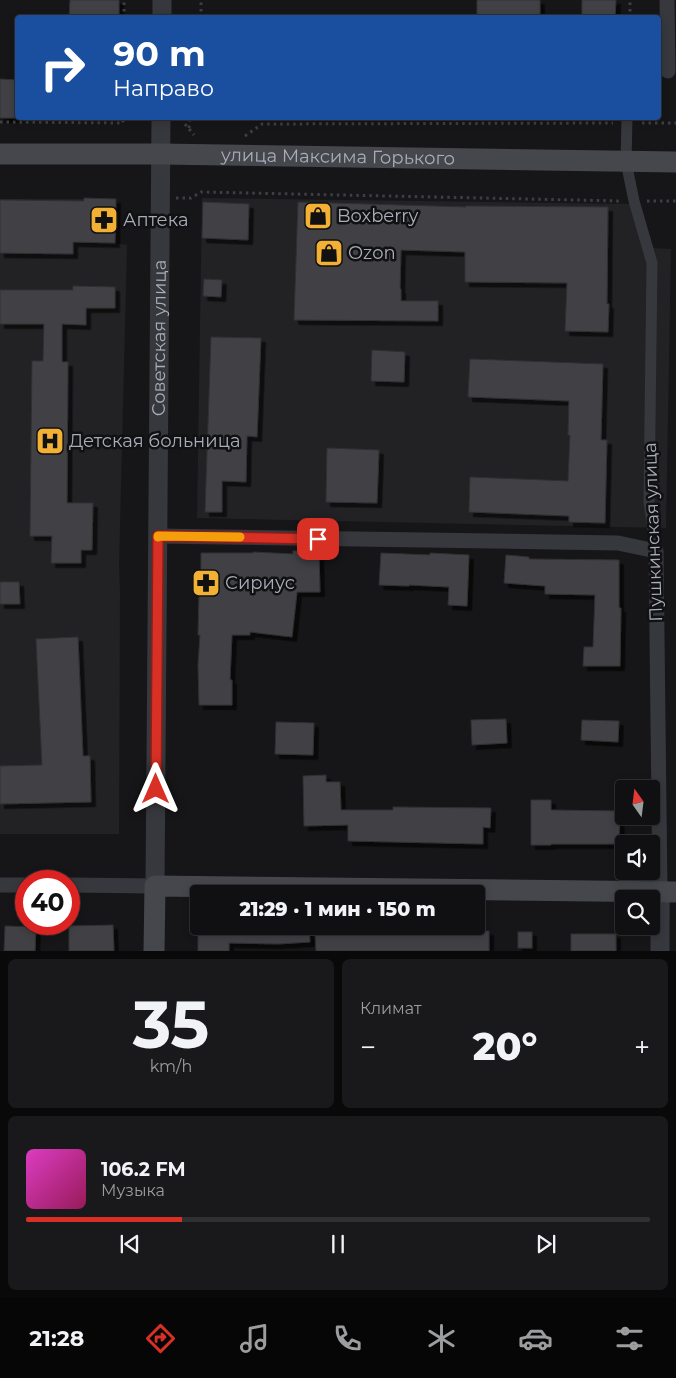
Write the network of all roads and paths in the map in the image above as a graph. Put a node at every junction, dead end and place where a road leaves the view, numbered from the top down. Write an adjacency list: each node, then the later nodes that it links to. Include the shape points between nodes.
1 (124, 0): 6 (path)
2 (162, 0): 7 (street)
3 (202, 0): 8 (path)
4 (630, 0): 9 (path)
5 (667, 0): 10 (street)
6 (124, 15)
7 (162, 15)
8 (201, 15)
9 (630, 15)
10 (663, 71)
11 (123, 120): 15 (path, via 123,123)
12 (162, 120): 22 (street, Советская улица)
13 (190, 120): 18 (path)
14 (627, 120): 16 (path); 20 (path, via 262,124 246,136); 23 (street, Пушкинская улица)
15 (0, 122)
16 (676, 123)
17 (185, 124): 18 (path)
18 (189, 128): 19 (path)
19 (194, 136)
20 (237, 136)
21 (0, 154): 22 (main road, улица Максима Горького)
22 (161, 154): 23 (main road, улица Максима Горького); 25 (street, Советская улица)
23 (626, 162): 24 (main road, улица Максима Горького); 27 (street, Пушкинская улица)
24 (676, 162)
25 (161, 198): 27 (path, via 191,198 201,192); 28 (street, Советская улица)
26 (676, 200): 27 (path)
27 (634, 201): 29 (street, Пушкинская улица, via 652,263 649,502)
28 (158, 536): 29 (street, via 618,543); 33 (street, Советская улица)
29 (656, 551): 34 (street, Пушкинская улица)
30 (0, 885): 31 (street)
31 (15, 885)
32 (80, 886): 33 (street)
33 (155, 886): 34 (main road); 35 (main road, Советская улица)
34 (668, 892): 36 (street, Пушкинская улица)
35 (154, 950)
36 (660, 950)

